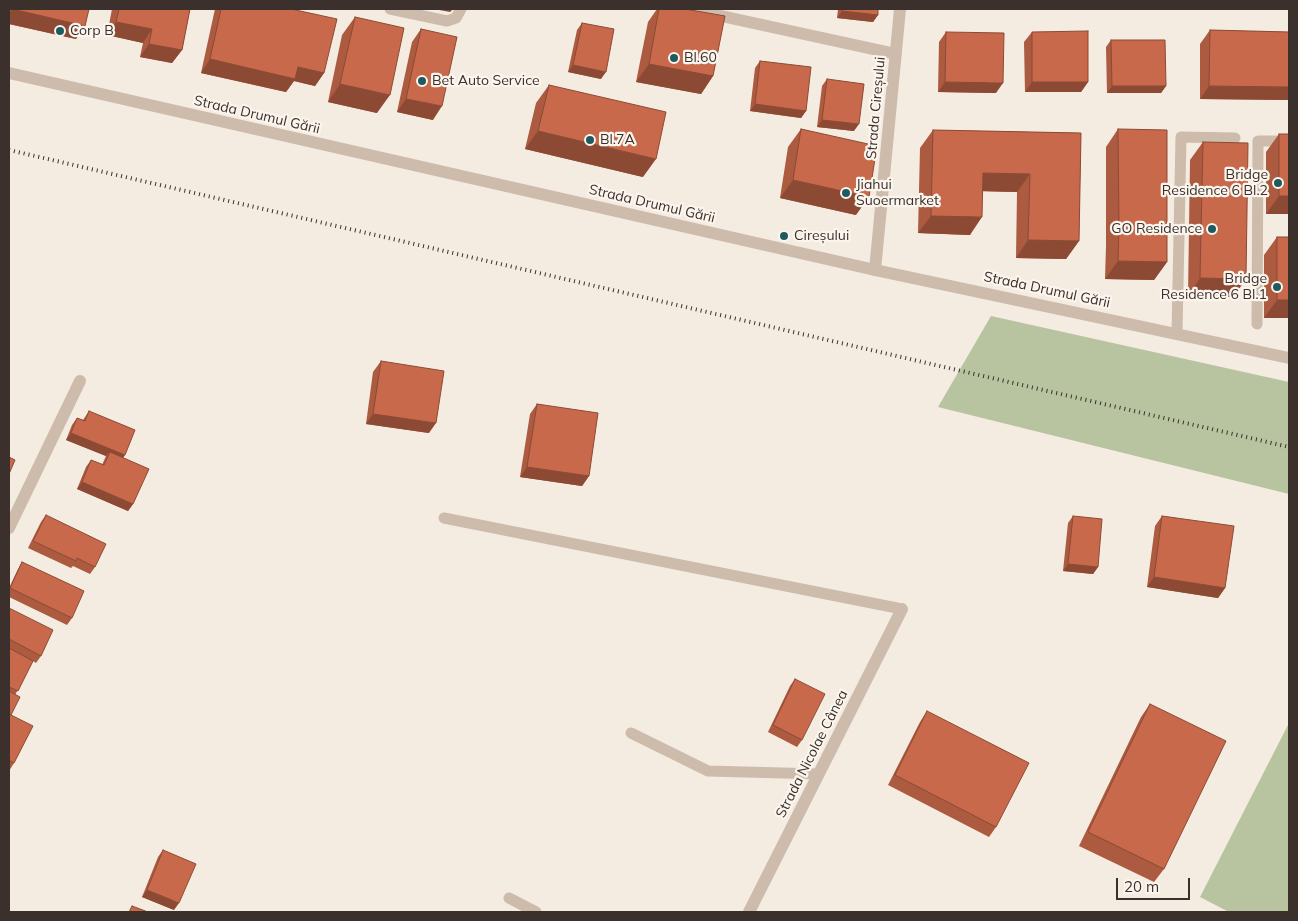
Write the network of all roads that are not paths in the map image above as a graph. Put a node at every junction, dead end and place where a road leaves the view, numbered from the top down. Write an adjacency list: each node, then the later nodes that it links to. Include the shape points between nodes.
1 (390, 9): 2 (lane, via 447,21 456,18)
2 (461, 9)
3 (689, 9): 5 (street)
4 (900, 9): 5 (street, Strada Cireșului)
5 (896, 54): 9 (street, Strada Cireșului)
6 (9, 73): 9 (street, Strada Drumul Gării)
7 (1235, 138): 11 (lane, via 1181,137)
8 (1289, 141): 10 (lane, via 1258,142)
9 (876, 270): 11 (street, Strada Drumul Gării)
10 (1257, 324)
11 (1177, 333): 12 (street, Strada Drumul Gării)
12 (1289, 358)
13 (80, 381): 15 (street)
14 (444, 518): 16 (lane)
15 (9, 528)
16 (902, 609): 18 (street, Strada Nicolae Cânea)
17 (632, 733): 18 (lane, via 708,770)
18 (818, 774): 21 (street, Strada Nicolae Cânea)
19 (509, 898): 20 (lane)
20 (536, 912)
21 (749, 912)

